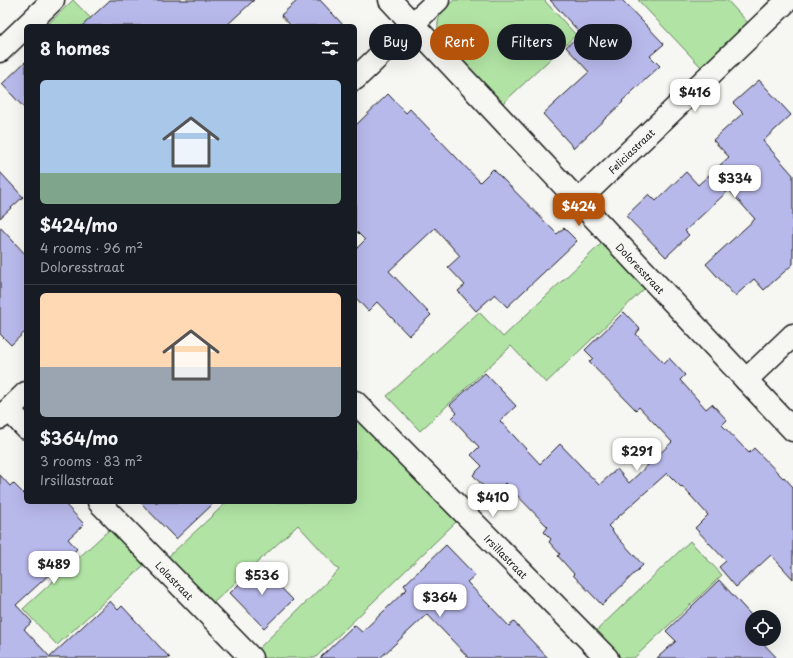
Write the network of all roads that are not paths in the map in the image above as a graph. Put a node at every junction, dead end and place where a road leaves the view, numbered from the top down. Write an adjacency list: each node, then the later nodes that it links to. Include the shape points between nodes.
1 (53, 0): 5 (street)
2 (390, 0): 6 (street, Doloresstraat)
3 (438, 0): 6 (street)
4 (788, 0): 12 (street, Feliciastraat)
5 (28, 24)
6 (412, 24)
7 (24, 28): 9 (street)
8 (422, 35): 12 (street, Doloresstraat)
9 (0, 51)
10 (375, 60): 11 (street)
11 (357, 78)
12 (578, 201): 14 (street, Doloresstraat)
13 (793, 335): 14 (street)
14 (746, 380): 19 (street, Doloresstraat)
15 (24, 395): 17 (street)
16 (357, 404): 22 (street, Irsillastraat)
17 (4, 414): 18 (street)
18 (24, 427)
19 (793, 430)
20 (101, 504): 21 (street, Lolastraat)
21 (251, 658)
22 (607, 658)

